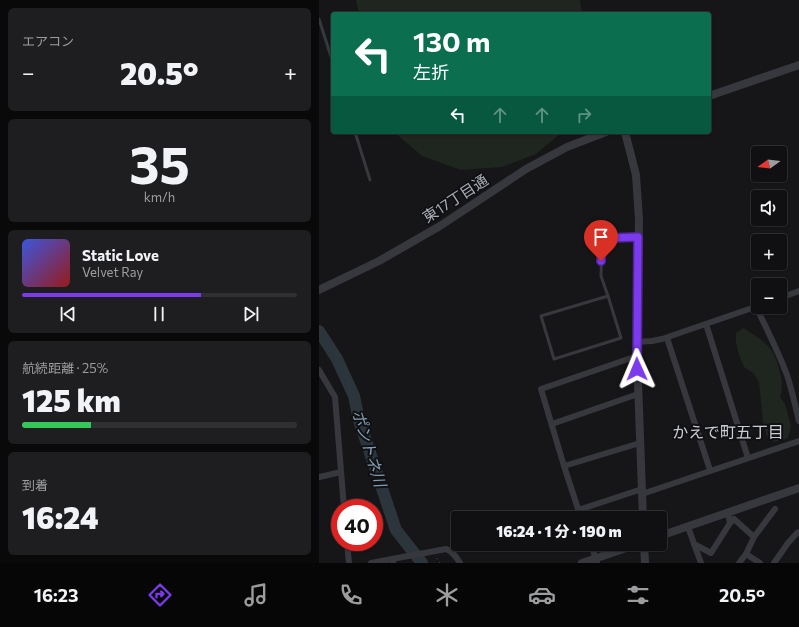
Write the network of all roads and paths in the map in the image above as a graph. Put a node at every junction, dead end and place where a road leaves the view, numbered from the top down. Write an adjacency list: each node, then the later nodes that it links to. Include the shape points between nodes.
1 (319, 19): 2 (lane)
2 (331, 57)
3 (799, 65): 4 (street)
4 (711, 95)
5 (356, 134): 8 (lane)
6 (601, 134): 10 (street, 東17丁目通, via 567,147 526,169 440,226 379,261)
7 (626, 134): 9 (street, via 636,175)
8 (370, 180)
9 (638, 237): 12 (lane, via 611,238 602,246 601,276); 18 (street)
10 (319, 290)
11 (799, 292): 13 (street)
12 (608, 296): 12 (lane, via 541,316 554,359 621,338)
13 (787, 296)
14 (751, 308): 16 (street)
15 (761, 314): 22 (street, via 787,376)
16 (706, 324): 17 (street); 26 (street)
17 (667, 338): 18 (street); 28 (street)
18 (637, 342): 19 (street)
19 (637, 356): 21 (street); 23 (street, via 541,389)
20 (319, 370): 29 (street, via 335,397)
21 (638, 394): 23 (street); 25 (street)
22 (799, 421)
23 (551, 424): 27 (street)
24 (799, 441): 26 (street)
25 (640, 443): 27 (street); 32 (street)
26 (748, 458): 28 (street)
27 (564, 466): 35 (street)
28 (710, 470): 32 (street)
29 (341, 472): 30 (street); 33 (street)
30 (319, 476)
31 (799, 488): 37 (street)
32 (642, 491): 35 (street); 36 (street)
33 (343, 499)
34 (775, 509): 42 (street)
35 (578, 510)
36 (643, 511)
37 (728, 513): 38 (street); 39 (street)
38 (730, 523): 42 (street, via 734,519); 43 (street, via 711,553)
39 (688, 527): 41 (street); 43 (street)
40 (799, 532): 59 (street)
41 (667, 534)
42 (754, 537): 48 (street)
43 (694, 544): 56 (street)
44 (348, 551): 51 (street)
45 (593, 551): 50 (street)
46 (621, 551): 50 (street)
47 (644, 551): 55 (street)
48 (746, 554): 57 (street); 58 (street)
49 (392, 561): 52 (street); 53 (street, via 427,552 450,550)
50 (596, 561): 54 (street)
51 (349, 563)
52 (371, 563)
53 (460, 563)
54 (582, 563)
55 (645, 563)
56 (701, 563)
57 (739, 563)
58 (760, 563)
59 (774, 563)

